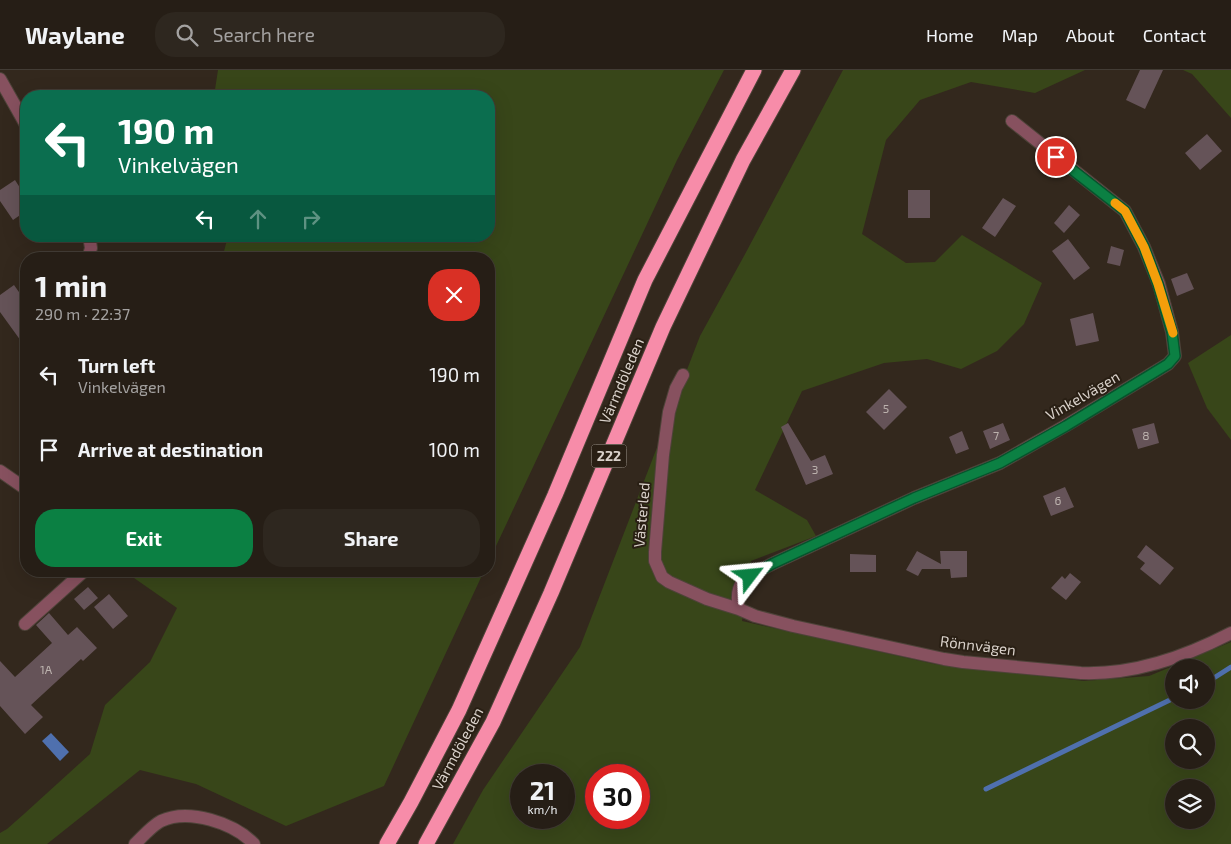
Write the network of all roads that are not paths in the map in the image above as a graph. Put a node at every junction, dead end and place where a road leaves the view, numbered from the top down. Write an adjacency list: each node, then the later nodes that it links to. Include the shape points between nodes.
1 (754, 70): 15 (highway, Värmdöleden / 222, via 646,280 459,710)
2 (793, 70): 16 (highway, Värmdöleden / 222, via 743,160 663,327 551,593 492,722)
3 (0, 79): 4 (street)
4 (20, 115)
5 (1012, 122): 10 (street, Vinkelvägen, via 1125,211 1158,284 1172,332 1175,356 1168,364 1000,463 914,498 750,576 738,590)
6 (684, 375): 10 (street, Västerled, via 668,412 655,561 662,577 669,582 707,600)
7 (0, 471): 8 (street)
8 (20, 485)
9 (77, 577): 11 (street)
10 (738, 609): 12 (street, Rönnvägen, via 793,626 944,659 1100,674 1163,662)
11 (26, 624)
12 (1231, 633)
13 (135, 844): 14 (street, via 160,822 176,816 207,819 228,826)
14 (254, 844)
15 (387, 844)
16 (426, 844)

